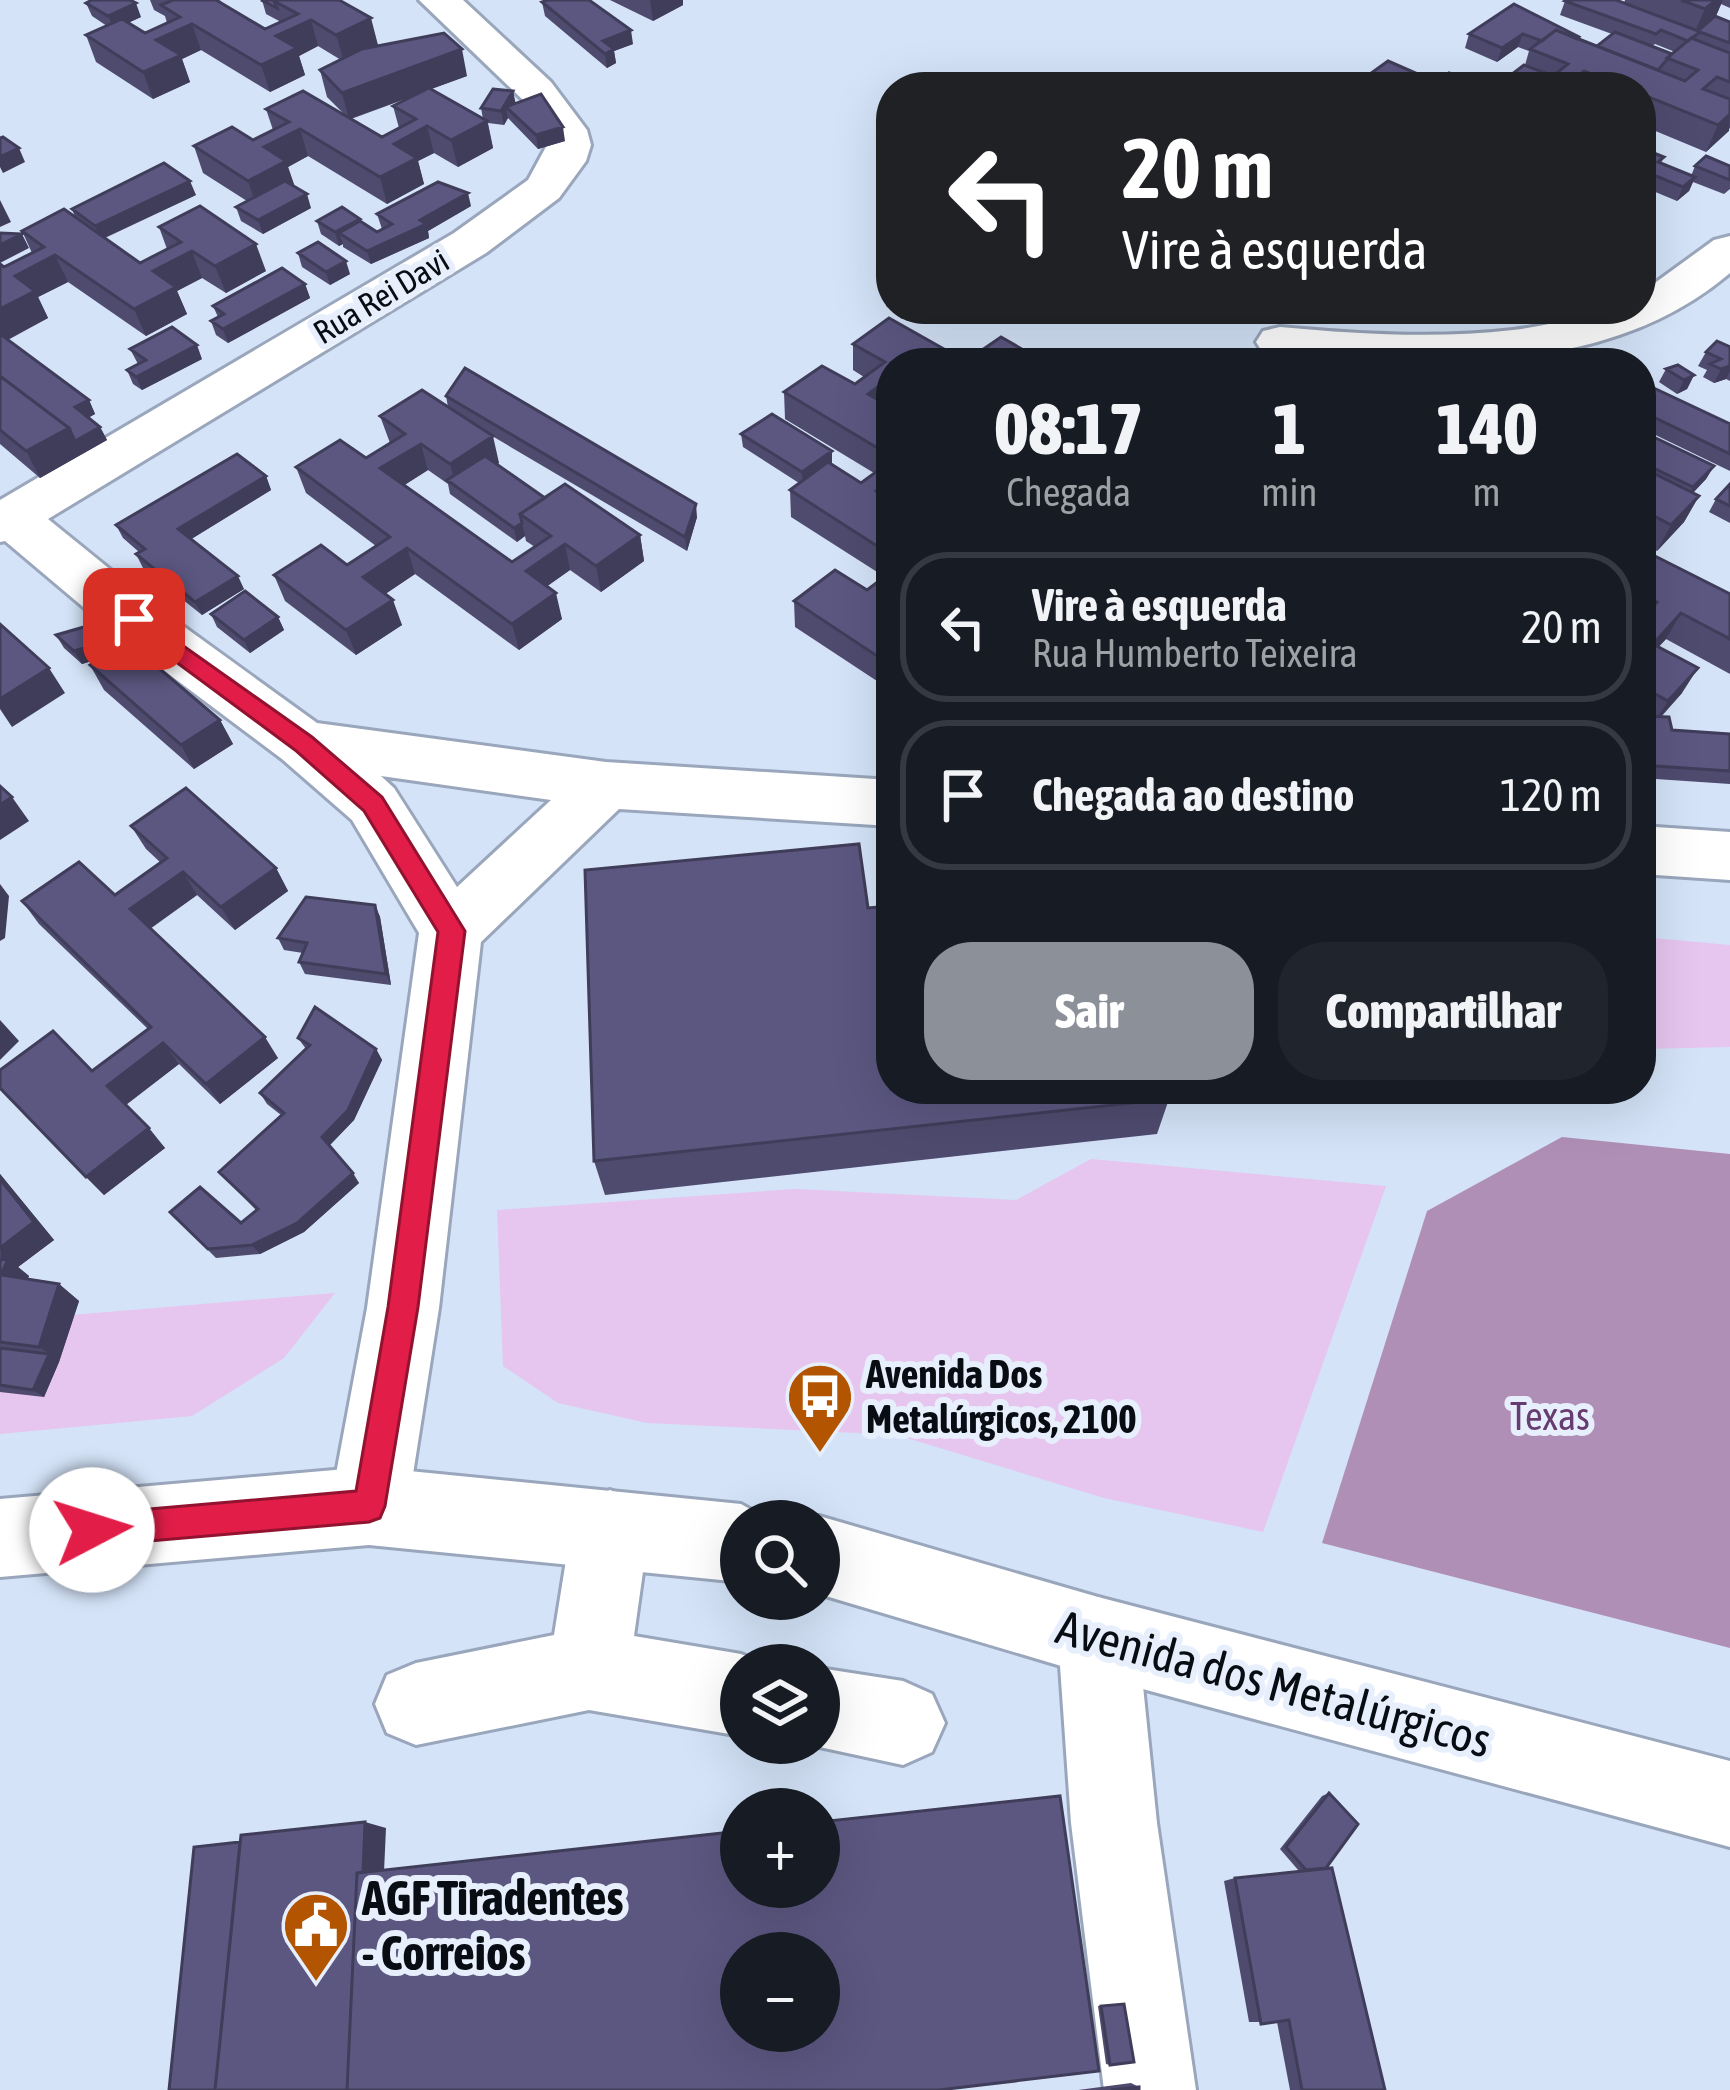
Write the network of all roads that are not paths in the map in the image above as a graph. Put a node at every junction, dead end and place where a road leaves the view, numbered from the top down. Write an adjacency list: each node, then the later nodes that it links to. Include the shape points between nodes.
1 (439, 0): 8 (street, Rua Rei Davi, via 533,86 566,131 561,166 542,190 470,243)
2 (1730, 250): 3 (street)
3 (1656, 305)
4 (1605, 324): 7 (street)
5 (1280, 341): 6 (street)
6 (1401, 348)
7 (1496, 348)
8 (6, 520): 9 (street)
9 (303, 743): 10 (street); 14 (street, via 373,804)
10 (606, 784): 11 (street); 14 (street)
11 (876, 802)
12 (1656, 851): 13 (street)
13 (1730, 856)
14 (452, 931): 15 (street)
15 (369, 1506): 16 (street); 17 (street)
16 (610, 1529): 18 (street); 21 (street)
17 (0, 1538)
18 (720, 1541)
19 (840, 1561): 20 (street, Avenida dos Metalúrgicos)
20 (1098, 1636): 26 (street, Avenida dos Metalúrgicos); 27 (street)
21 (589, 1670): 22 (street); 23 (street)
22 (720, 1692)
23 (416, 1704)
24 (840, 1712): 25 (street)
25 (903, 1723)
26 (1730, 1804)
27 (1150, 2090)

